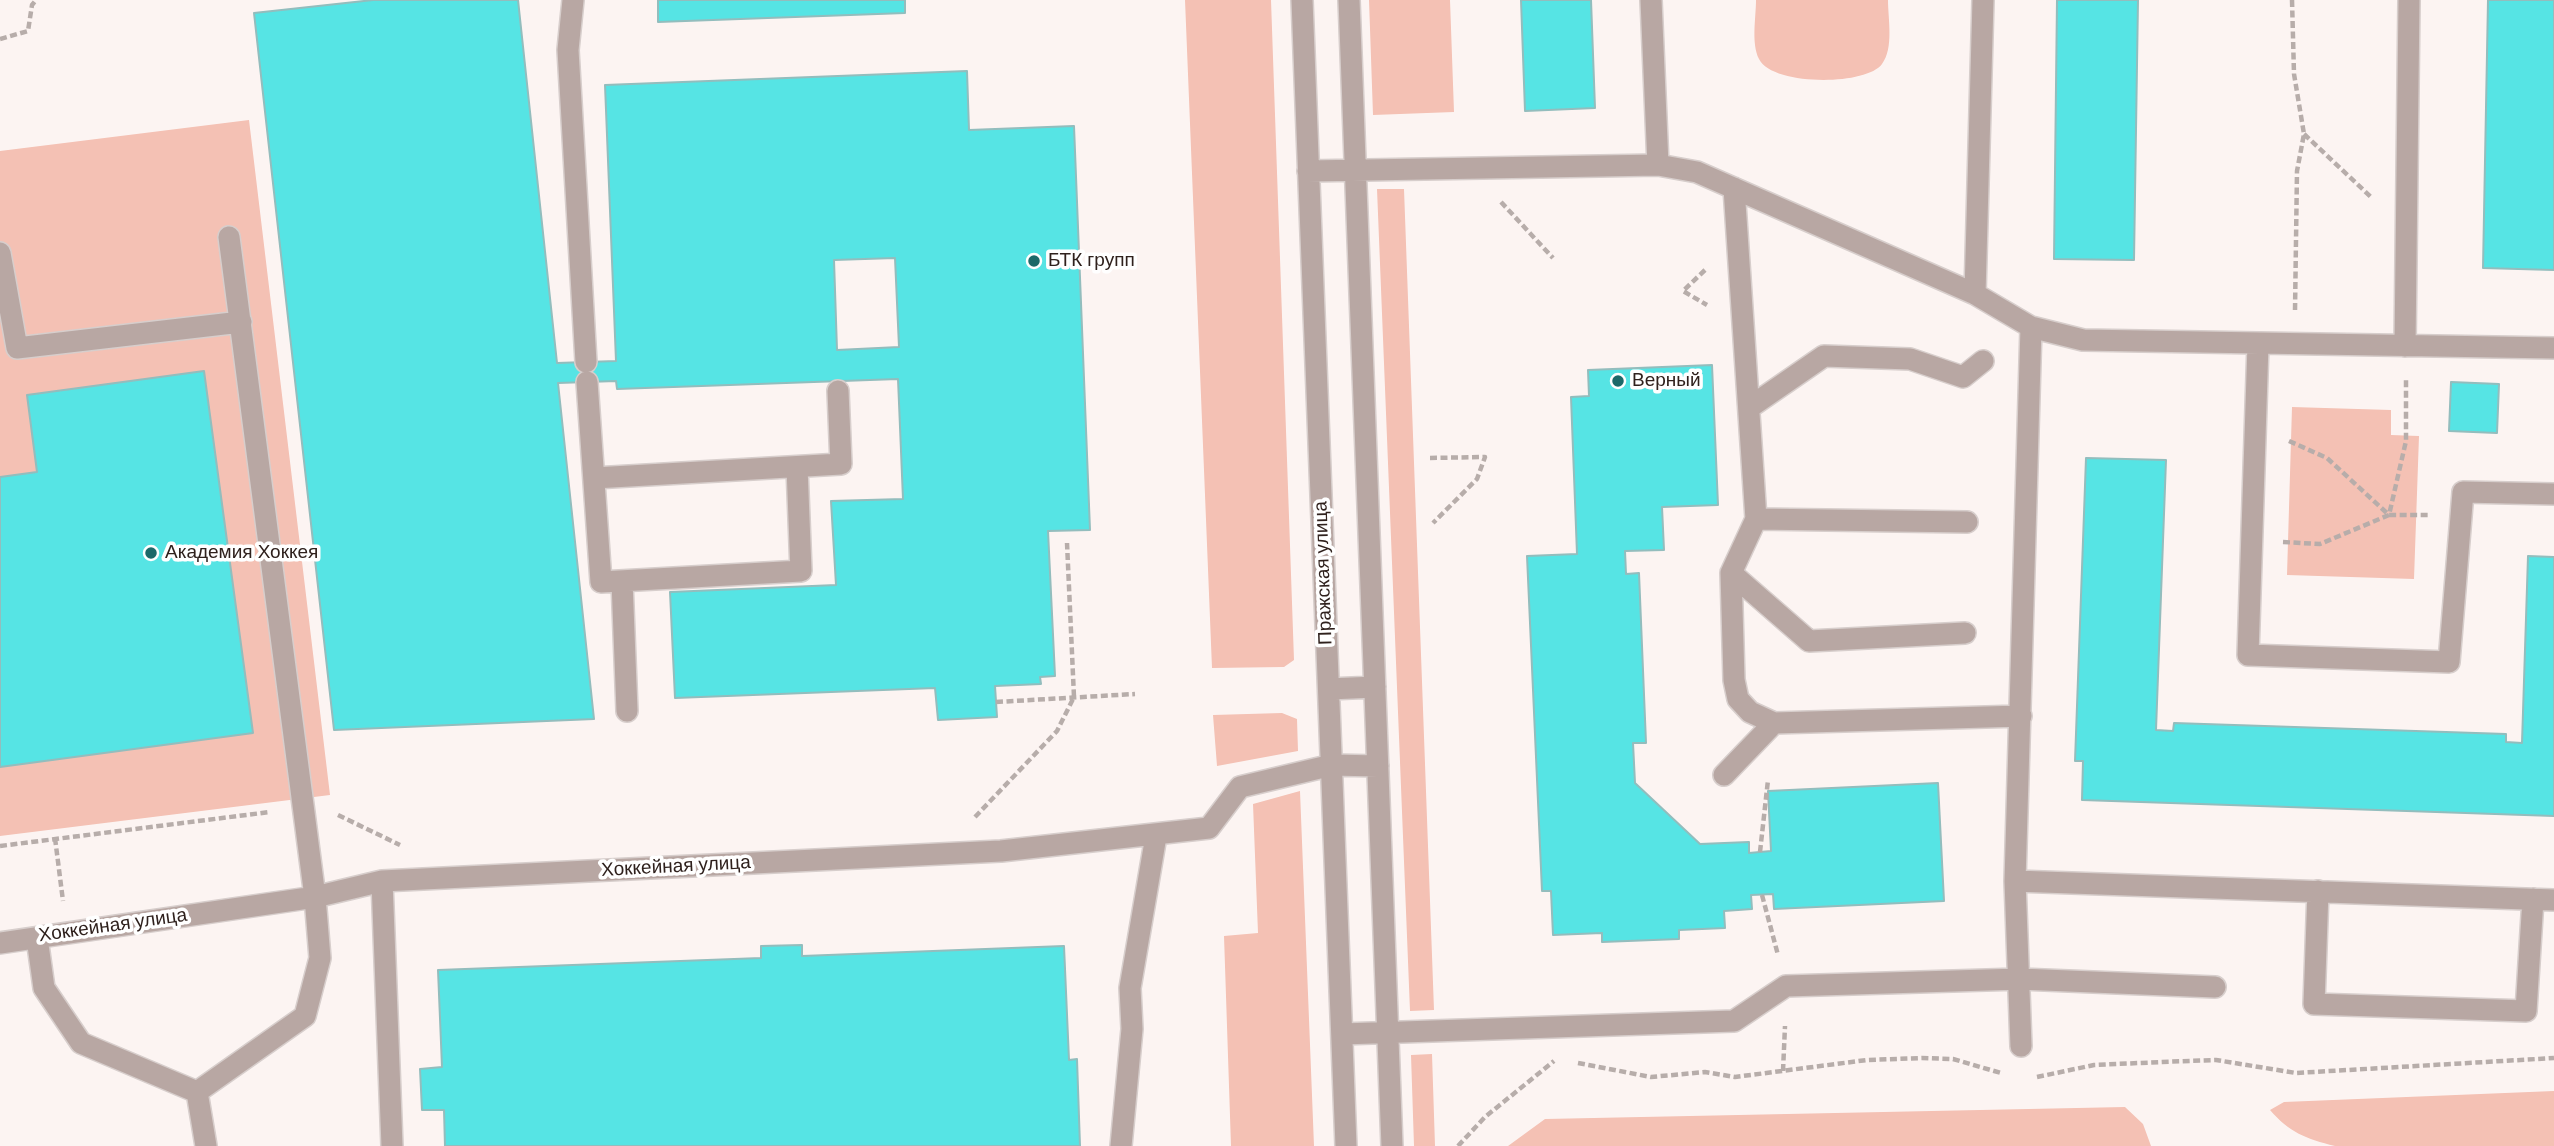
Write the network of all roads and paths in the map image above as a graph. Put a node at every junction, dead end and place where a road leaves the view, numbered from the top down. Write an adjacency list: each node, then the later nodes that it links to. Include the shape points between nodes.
1 (36, 0): 9 (path, via 28,31)
2 (573, 0): 35 (street, via 568,50)
3 (1302, 0): 13 (street, Пражская улица)
4 (1349, 0): 12 (street)
5 (1651, 0): 11 (street)
6 (1983, 0): 21 (street)
7 (2292, 0): 10 (path, via 2294,74)
8 (2409, 0): 16 (street)
9 (0, 39)
10 (2304, 134): 16 (path, via 2388,210); 26 (path, via 2297,171)
11 (1658, 165): 12 (street); 14 (street, via 1697,172)
12 (1356, 170): 13 (street); 47 (street)
13 (1308, 171): 48 (street, Пражская улица)
14 (1734, 188): 21 (street); 31 (street)
15 (1499, 200): 19 (path)
16 (2406, 234): 27 (street)
17 (229, 237): 23 (street)
18 (0, 253): 23 (street, via 17,348)
19 (1553, 258)
20 (1710, 265): 22 (path, via 1683,291)
21 (1975, 295): 24 (street)
22 (1714, 310)
23 (241, 322): 58 (street)
24 (2031, 327): 25 (street, via 2083,340); 53 (street)
25 (2258, 344): 26 (street); 32 (street)
26 (2295, 344): 27 (street)
27 (2405, 346): 28 (street); 38 (path, via 2406,441)
28 (2554, 348)
29 (1983, 361): 31 (street, via 1962,377 1910,359 1824,356)
30 (838, 391): 34 (street, via 841,464)
31 (1750, 407): 39 (street)
32 (2255, 425): 38 (path, via 2327,458); 42 (street)
33 (1430, 458): 41 (path, via 1485,457 1477,479)
34 (797, 467): 35 (street); 45 (street, via 801,571)
35 (594, 478): 45 (street, via 601,582)
36 (2554, 494): 37 (street, via 2463,492)
37 (2462, 514): 38 (path); 42 (street, via 2449,662 2248,655)
38 (2389, 515): 42 (path, via 2320,544)
39 (1756, 519): 40 (street); 44 (street)
40 (1967, 522)
41 (1433, 523)
42 (2252, 541)
43 (1068, 543): 50 (path)
44 (1731, 573): 46 (street, via 1810,641); 54 (street, via 1738,699 1750,712)
45 (622, 581): 52 (street)
46 (1965, 634)
47 (1375, 687): 48 (street); 56 (street)
48 (1329, 689): 55 (street, Пражская улица)
49 (1135, 694): 50 (path)
50 (1074, 697): 51 (path); 59 (path, via 1057,731 972,820)
51 (996, 702)
52 (627, 711)
53 (2021, 716): 54 (street); 66 (street)
54 (1774, 723): 57 (street); 64 (path)
55 (1332, 765): 56 (street, Хоккейная улица); 60 (street, Хоккейная улица, via 1240,787 1209,828); 79 (street, Пражская улица)
56 (1378, 765): 78 (street)
57 (1724, 775)
58 (302, 807): 61 (path); 62 (path, via 317,805); 69 (street)
59 (985, 819)
60 (1156, 836): 65 (street, Хоккейная улица, via 1001,851); 90 (street, via 1130,988 1132,1029)
61 (55, 838): 63 (path); 71 (path)
62 (401, 845)
63 (0, 846)
64 (1760, 852)
65 (382, 881): 69 (street, Хоккейная улица); 89 (street)
66 (2015, 881): 67 (street); 74 (street)
67 (2318, 891): 70 (street); 70 (street, via 2314,1004 2327,1005 2526,1011)
68 (1762, 895): 75 (path)
69 (315, 897): 71 (street, Хоккейная улица); 87 (street, via 320,958 305,1016)
70 (2543, 900)
71 (67, 933): 72 (street, Хоккейная улица)
72 (37, 938): 73 (street, Хоккейная улица); 87 (street, via 44,988 81,1043)
73 (0, 943)
74 (2020, 979): 75 (street); 76 (street); 80 (street)
75 (1786, 986): 77 (street, via 1734,1021)
76 (2215, 987)
77 (1596, 1026): 78 (street); 82 (path)
78 (1389, 1032): 79 (street); 92 (street)
79 (1342, 1034): 91 (street, Пражская улица)
80 (2021, 1046)
81 (2554, 1058): 86 (path, via 2296,1073 2216,1060 2094,1065)
82 (1553, 1063): 83 (path); 93 (path, via 1485,1117)
83 (1562, 1063)
84 (1572, 1063): 85 (path, via 1651,1077 1705,1072 1735,1077 1922,1058 1953,1059)
85 (2011, 1076)
86 (2029, 1077)
87 (197, 1092): 88 (street)
88 (206, 1146)
89 (392, 1146)
90 (1121, 1146)
91 (1346, 1146)
92 (1392, 1146)
93 (1458, 1146)

